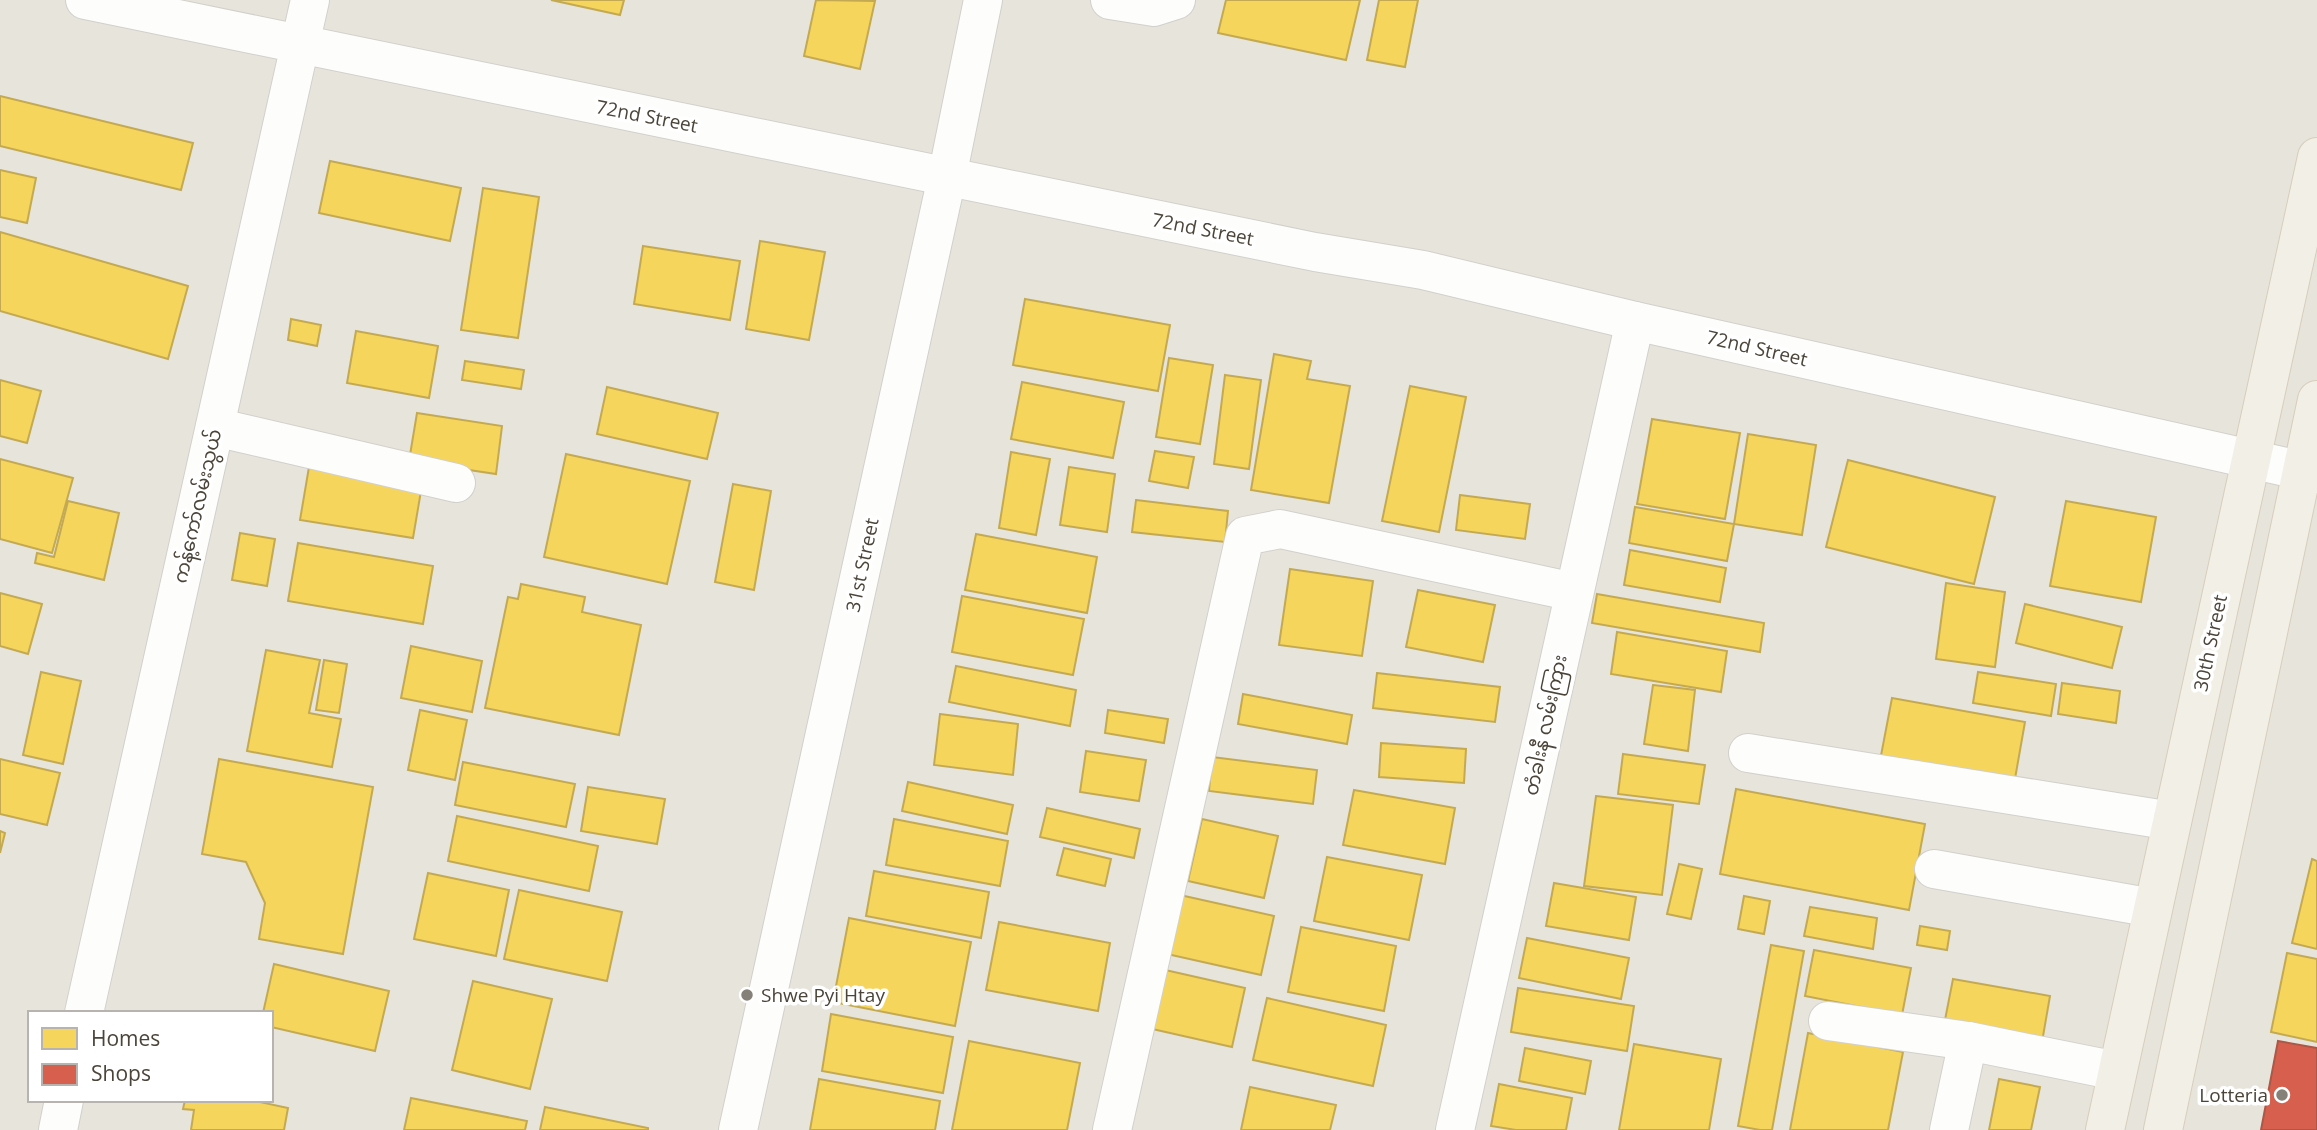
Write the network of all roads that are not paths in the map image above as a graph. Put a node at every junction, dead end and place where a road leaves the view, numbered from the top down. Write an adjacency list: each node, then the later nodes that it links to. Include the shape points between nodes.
1 (85, 0): 6 (street, 72nd Street)
2 (310, 0): 6 (street, ကန့်ကော်လမ်းသွယ်)
3 (983, 0): 8 (street, 31st Street)
4 (1110, 0): 5 (street, via 1154,7)
5 (1175, 0)
6 (299, 45): 8 (street, 72nd Street); 11 (street, ကန့်ကော်လမ်းသွယ်)
7 (2317, 157): 12 (main road, 30th Street)
8 (947, 177): 9 (street, 72nd Street, via 1423,270); 26 (street, 31st Street)
9 (1635, 321): 12 (street, 72nd Street); 15 (street, တံခါးနီ လမ်းကြား)
10 (2317, 400): 13 (main road)
11 (215, 428): 14 (street); 20 (street, ကန့်ကော်လမ်းသွယ်)
12 (2251, 458): 13 (street, 72nd Street); 17 (main road, 30th Street)
13 (2310, 472): 31 (main road)
14 (456, 483)
15 (1574, 592): 27 (street, via 1280,529 1245,536); 28 (street, တံခါးနီ လမ်းကြား)
16 (1748, 753): 17 (street)
17 (2172, 821): 19 (main road, 30th Street)
18 (1934, 869): 19 (street)
19 (2153, 908): 23 (main road, 30th Street)
20 (84, 1011)
21 (1828, 1021): 22 (street)
22 (1968, 1041): 23 (street); 29 (street)
23 (2117, 1072): 30 (main road, 30th Street)
24 (64, 1102): 25 (street)
25 (58, 1130)
26 (738, 1130)
27 (1112, 1130)
28 (1455, 1130)
29 (1949, 1130)
30 (2105, 1130)
31 (2163, 1130)

